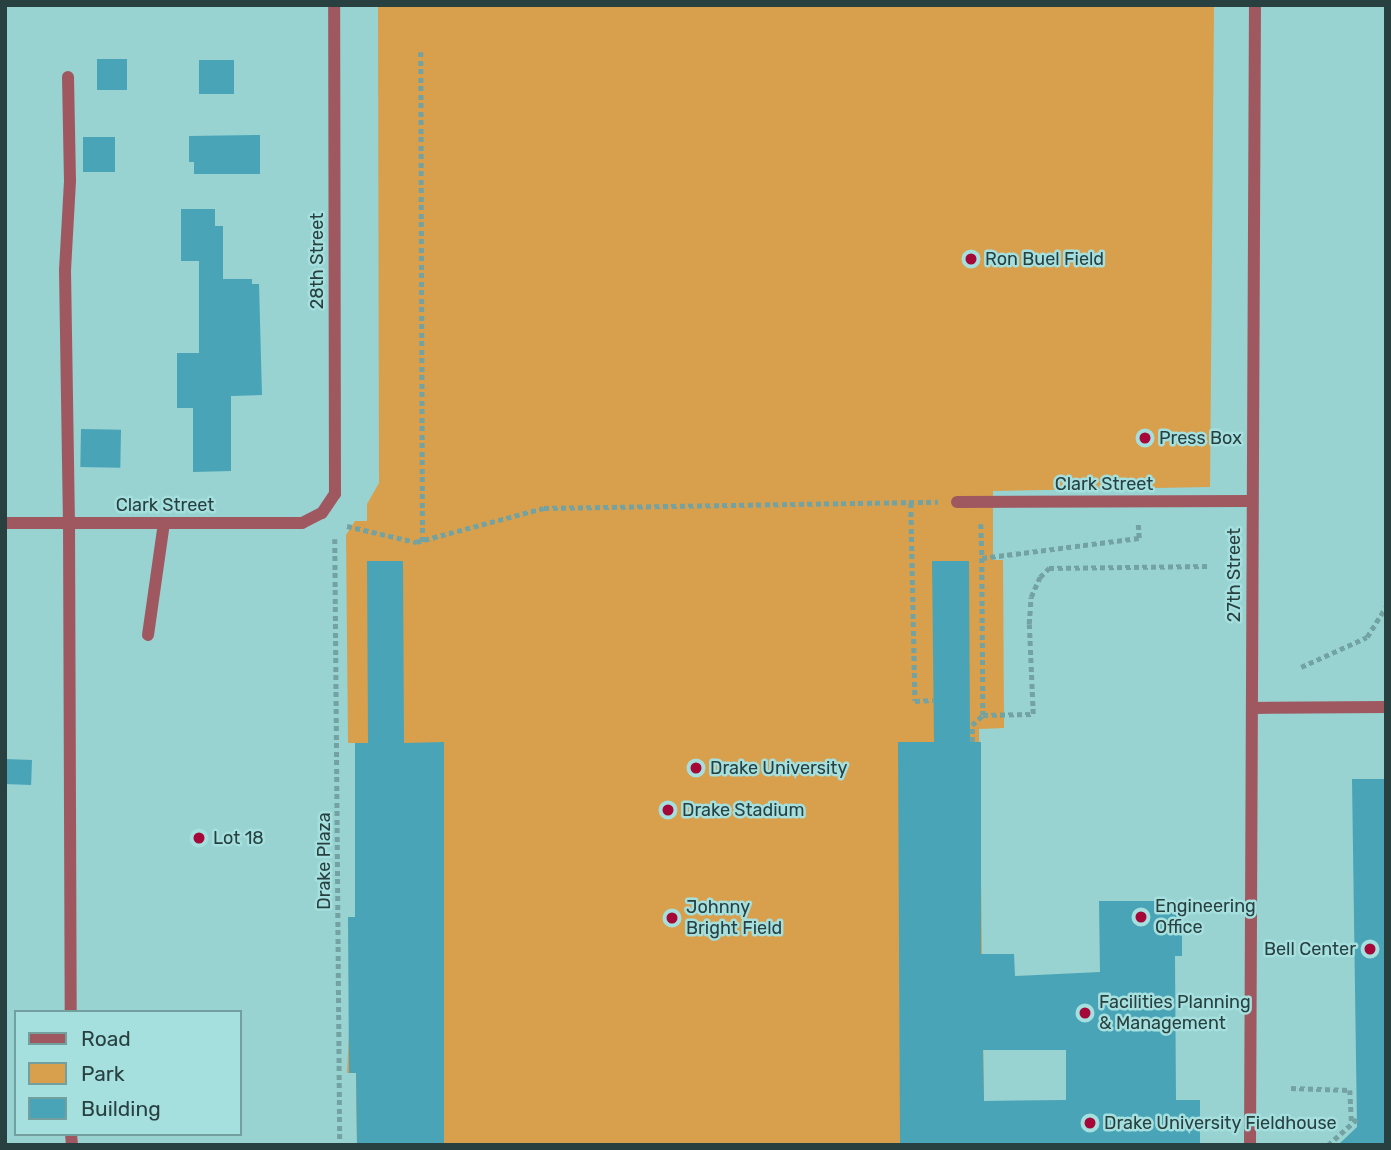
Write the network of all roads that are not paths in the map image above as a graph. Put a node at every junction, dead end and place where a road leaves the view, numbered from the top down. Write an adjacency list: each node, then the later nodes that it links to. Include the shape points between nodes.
1 (334, 5): 6 (street, 28th Street, via 335,494)
2 (1255, 5): 4 (street, 27th Street)
3 (68, 77): 7 (street)
4 (1252, 501): 5 (street, Clark Street); 12 (street, 27th Street)
5 (957, 502)
6 (322, 513): 9 (street, Clark Street, via 302,523)
7 (69, 522): 8 (street, Clark Street); 9 (street, Clark Street); 13 (street)
8 (5, 523)
9 (164, 523): 10 (street)
10 (148, 635)
11 (1386, 707): 12 (street)
12 (1252, 708): 14 (street, 27th Street)
13 (71, 1010)
14 (1250, 1145)

